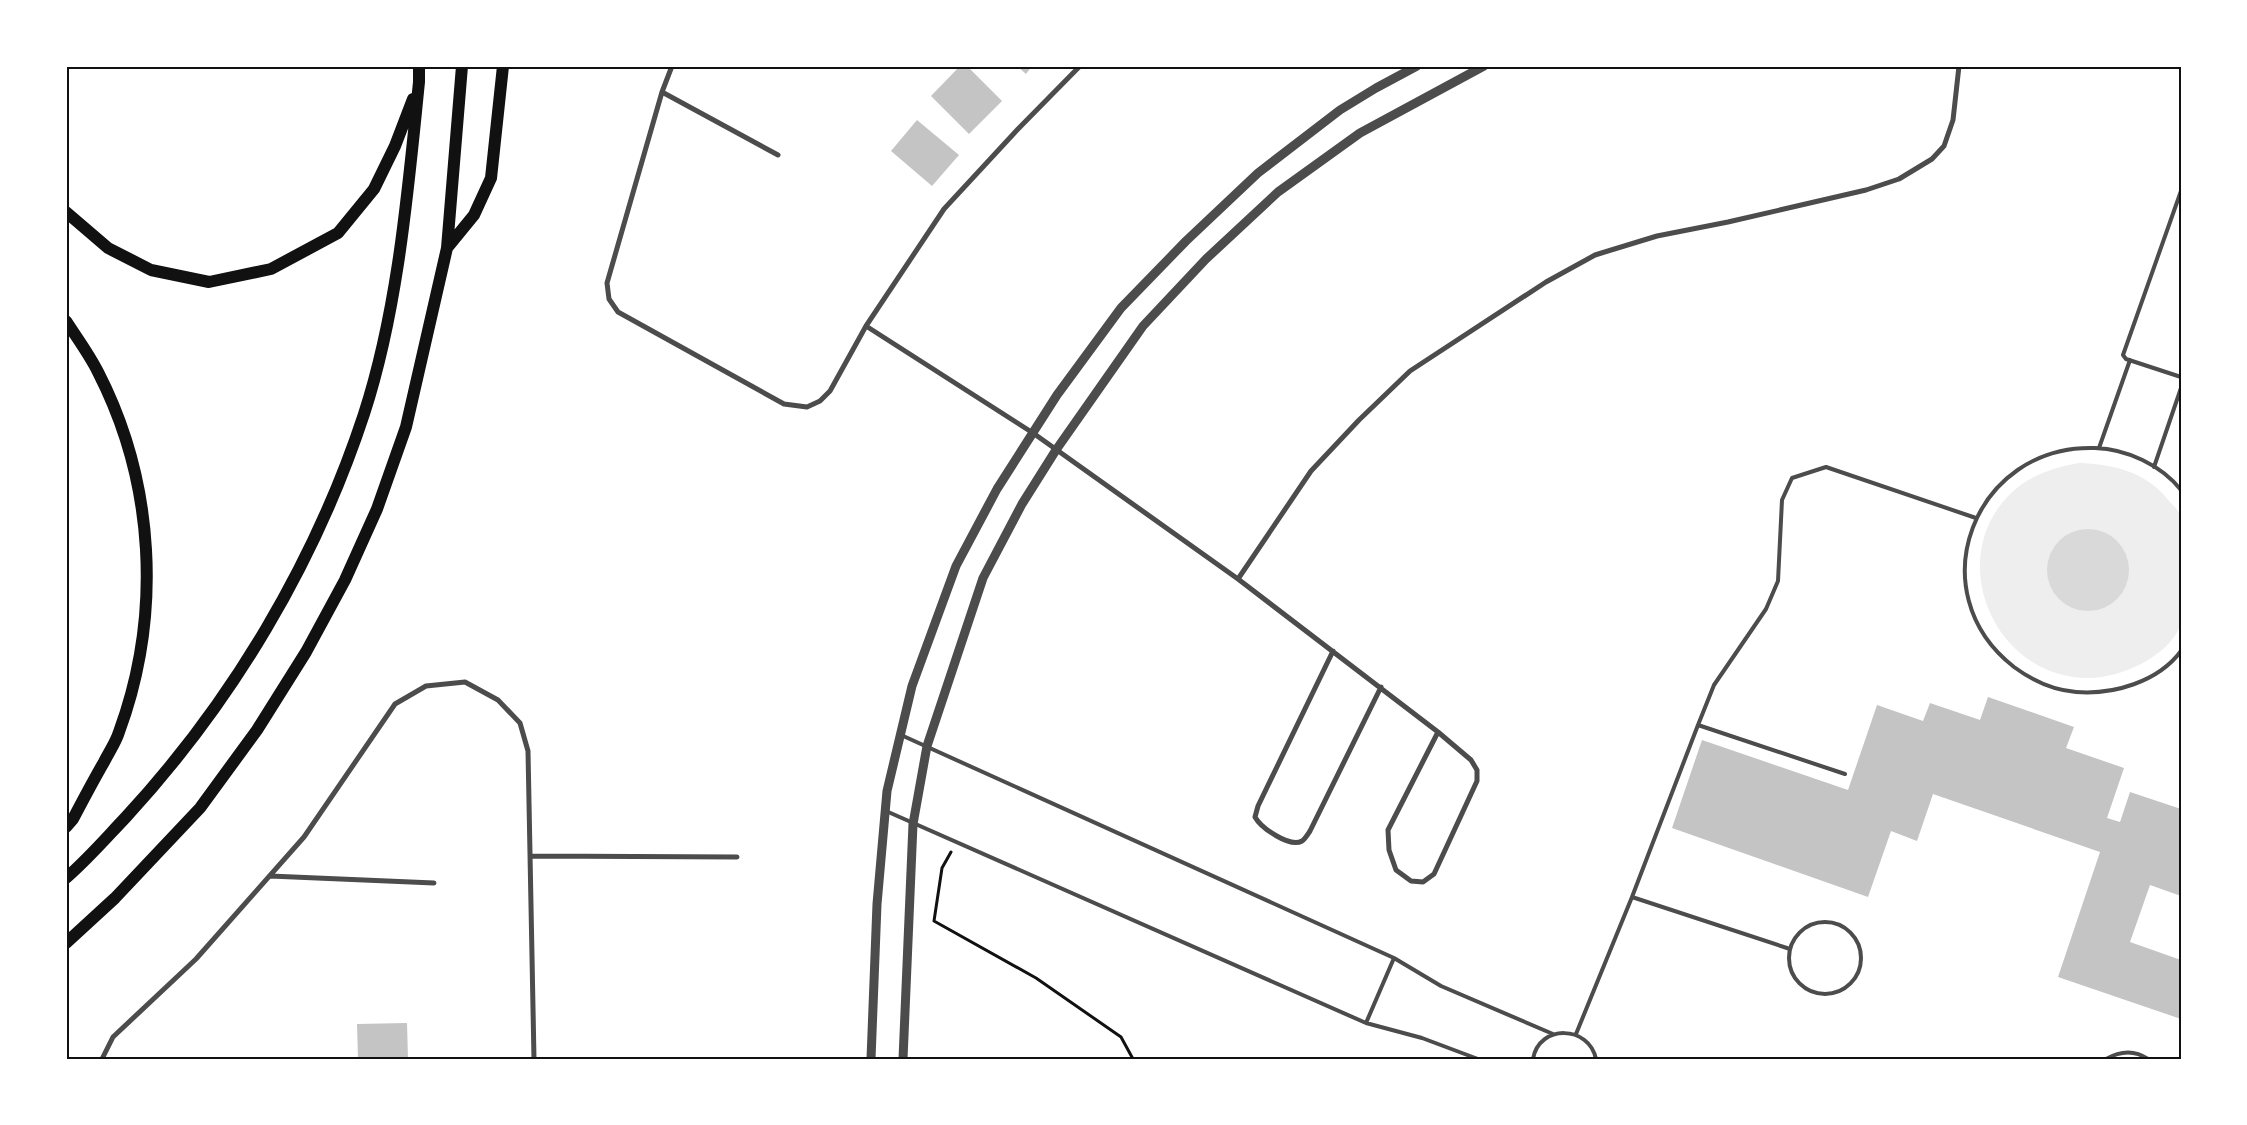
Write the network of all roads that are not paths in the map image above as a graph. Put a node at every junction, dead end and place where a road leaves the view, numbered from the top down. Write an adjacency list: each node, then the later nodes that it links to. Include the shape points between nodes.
1 (419, 66): 9 (main road)
2 (462, 66): 14 (main road)
3 (503, 66): 14 (main road, via 490,178 474,215)
4 (672, 66): 10 (street)
5 (1080, 66): 16 (street, via 944,209)
6 (1417, 66): 20 (street, via 1340,110 1258,173 1193,234 1121,308)
7 (1484, 66): 22 (street, via 1360,133 1278,192 1206,259 1143,326)
8 (1959, 66): 26 (street, via 1953,120 1944,146 1932,159 1899,178 1866,190 1657,236 1595,255 1546,282 1410,371 1311,471)
9 (420, 82): 13 (main road, via 374,189 338,233 270,269 210,282 151,270 108,248); 41 (main road, via 407,202 386,330 364,414 334,491 303,560 266,628 217,705 161,779)
10 (662, 92): 11 (street); 16 (street, via 607,283 609,299 618,312 784,404 796,407 807,407 830,391)
11 (778, 155)
12 (2181, 191): 17 (lane, via 2124,349 2123,355)
13 (66, 212)
14 (448, 248): 44 (main road, via 406,427 376,509 345,580 306,652 257,730 200,808 115,898)
15 (66, 321): 37 (main road, via 98,371 120,420 137,478 145,530 148,599 140,661 119,733)
16 (866, 326): 20 (street)
17 (2130, 360): 18 (lane); 21 (lane)
18 (2181, 377)
19 (2181, 388): 23 (lane)
20 (1033, 433): 22 (street); 32 (street, via 997,489 956,566 912,686)
21 (2099, 448): 23 (lane, via 2129,455); 25 (lane, via 2077,448 2044,455 2013,472 1991,493)
22 (1056, 450): 26 (street); 33 (street, via 1022,504 983,578)
23 (2154, 467): 24 (lane)
24 (2181, 490)
25 (1976, 518): 28 (lane, via 1968,541 1965,570 1971,610 1991,645 2026,676 2064,691 2109,691 2136,684 2158,672); 30 (lane, via 1826,467 1792,478 1782,500 1778,581 1766,609 1714,685)
26 (1238, 579): 27 (street)
27 (1333, 651): 29 (street); 29 (street, via 1258,806 1255,817 1260,826 1291,843 1302,841 1310,832)
28 (2181, 651)
29 (1381, 687): 31 (street)
30 (1698, 725): 34 (lane); 43 (lane)
31 (1438, 732): 31 (street, via 1471,760 1477,770 1477,781 1434,874 1423,882 1411,880 1396,870 1389,850 1388,830)
32 (900, 735): 33 (lane); 35 (street)
33 (927, 746): 36 (street); 46 (lane)
34 (1845, 774)
35 (885, 810): 36 (lane); 52 (street, via 876,904)
36 (913, 824): 47 (lane); 53 (street)
37 (66, 827)
38 (531, 856): 39 (street); 40 (street, via 528,751 520,723 498,700 465,682 426,686 395,704 304,837); 51 (street)
39 (737, 857)
40 (270, 876): 42 (street); 50 (street, via 196,959 113,1038)
41 (66, 878)
42 (434, 883)
43 (1632, 897): 45 (lane); 49 (lane)
44 (66, 943)
45 (1790, 949): 45 (lane, via 1802,930 1812,924 1830,922 1847,929 1856,939 1860,949 1860,968 1845,988 1829,994 1817,994 1806,989 1794,976 1789,965)
46 (1394, 958): 47 (lane); 48 (lane, via 1441,986)
47 (1366, 1023): 54 (lane, via 1422,1038)
48 (1553, 1034): 49 (lane); 55 (lane, via 1539,1044)
49 (1576, 1034): 56 (lane, via 1588,1042)
50 (102, 1059)
51 (534, 1059)
52 (871, 1059)
53 (903, 1059)
54 (1478, 1059)
55 (1533, 1059)
56 (1596, 1059)
57 (2106, 1059): 58 (lane, via 2125,1052)
58 (2148, 1059)

